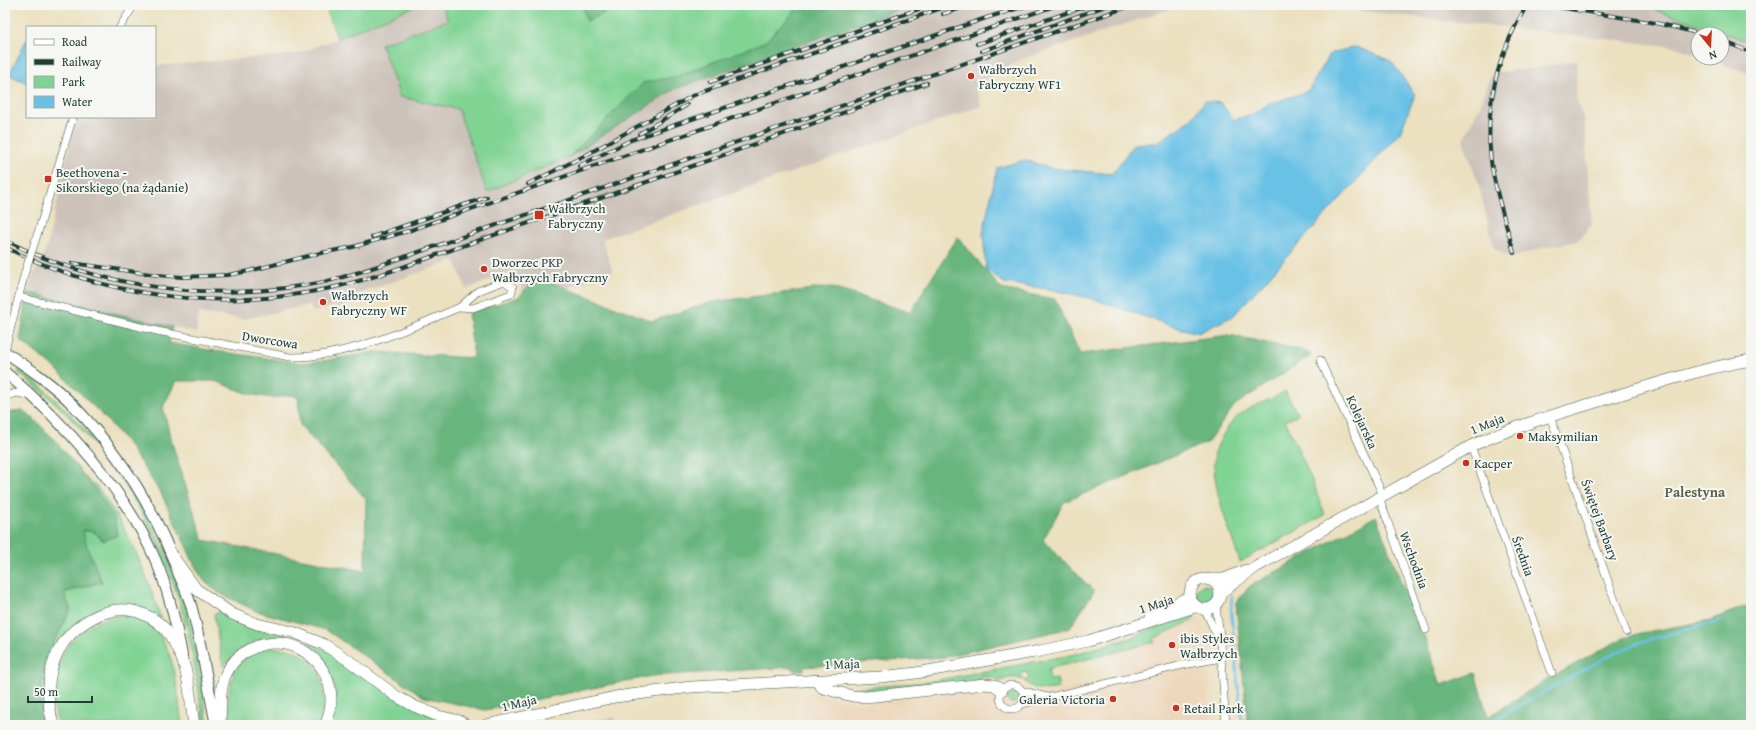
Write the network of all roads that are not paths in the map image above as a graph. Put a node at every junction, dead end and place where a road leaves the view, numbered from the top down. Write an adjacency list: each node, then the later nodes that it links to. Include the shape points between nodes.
1 (134, 5): 2 (street)
2 (121, 26)
3 (73, 118): 4 (street, bridge)
4 (19, 297): 5 (street, Dworcowa, via 157,331 290,357 309,357 358,346); 6 (street)
5 (460, 307): 5 (street, Dworcowa, via 473,308 511,294 513,287 505,280 478,291)
6 (5, 351): 15 (main road, via 40,376 74,406 123,464 153,513)
7 (1320, 360): 14 (street, Kolejarska)
8 (1751, 360): 12 (main road, 1 Maja, via 1708,368)
9 (5, 372): 11 (main road)
10 (5, 396): 11 (street, via 17,393)
11 (35, 397): 26 (main road, via 110,481 140,528 154,557 173,609)
12 (1550, 416): 13 (main road, 1 Maja); 23 (street, Świętej Barbary)
13 (1471, 446): 14 (main road, 1 Maja); 27 (street, Średnia)
14 (1381, 496): 16 (main road, 1 Maja); 22 (street, Wschodnia)
15 (173, 557): 35 (main road, via 192,608); 38 (main road, via 196,589 232,614 324,644 396,696 414,706 438,716 460,721)
16 (1256, 567): 17 (main road, 1 Maja, via 1224,579); 19 (main road, 1 Maja)
17 (1210, 579): 18 (main road, via 1201,579 1193,584); 19 (main road, via 1217,585)
18 (1189, 597): 20 (main road); 21 (main road)
19 (1219, 598): 20 (main road, via 1208,609); 24 (street, via 1217,614 1221,631)
20 (1198, 608): 21 (main road, 1 Maja); 24 (street, via 1207,614)
21 (1137, 625): 28 (main road, 1 Maja, via 1088,641 978,662 881,677)
22 (1426, 630)
23 (1626, 632)
24 (1220, 643): 25 (street)
25 (1222, 658): 31 (street); 40 (street)
26 (185, 666): 33 (main road, via 170,636 150,617 131,610 121,610 106,612 92,618 78,628 56,656 49,687 49,709); 34 (main road)
27 (1552, 673)
28 (815, 680): 29 (main road, via 823,688 859,697 891,696 985,684 994,685); 39 (main road, 1 Maja, via 691,687 616,697)
29 (1002, 690): 30 (street, via 1014,685); 32 (street, via 1000,698 1005,707 1012,709)
30 (1023, 691): 31 (street); 32 (street)
31 (1047, 697): 32 (street)
32 (1022, 704)
33 (54, 725)
34 (194, 725)
35 (216, 725)
36 (220, 725): 37 (main road, via 223,688 231,665 247,651 268,643 287,643 310,655 317,662 330,690 331,702)
37 (326, 725)
38 (465, 725)
39 (486, 725)
40 (1226, 725)

